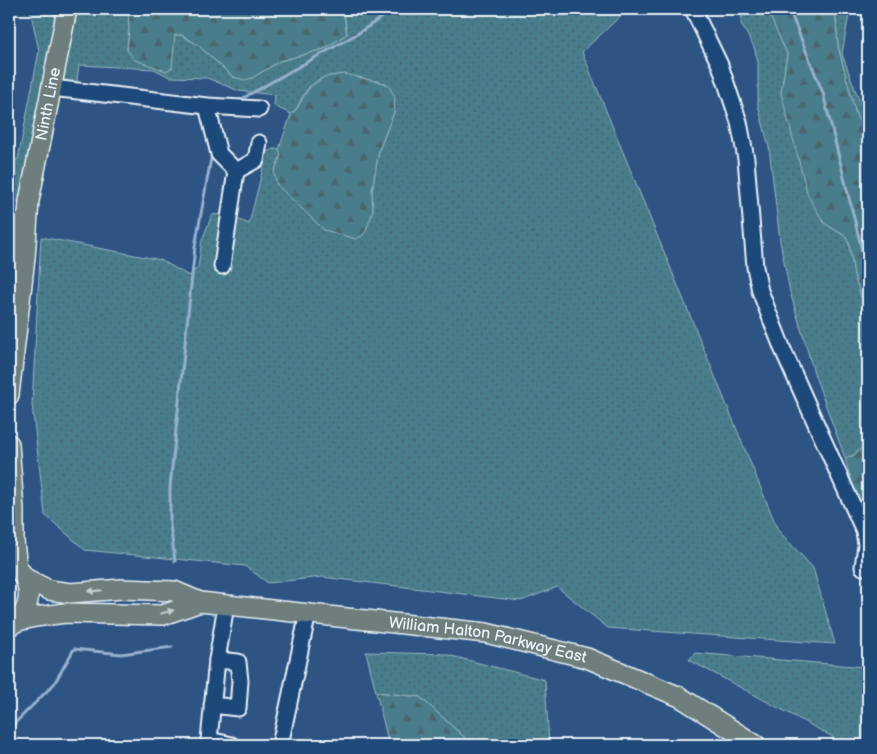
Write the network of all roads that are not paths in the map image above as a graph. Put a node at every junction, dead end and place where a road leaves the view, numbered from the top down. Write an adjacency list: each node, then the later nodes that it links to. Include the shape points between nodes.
1 (68, 9): 3 (main road, Ninth Line)
2 (694, 9): 13 (lane, via 720,65 739,122 760,291 864,530)
3 (52, 88): 4 (lane); 8 (main road, Ninth Line)
4 (207, 106): 5 (lane); 7 (lane, via 219,154)
5 (259, 109)
6 (259, 143): 7 (lane, via 256,160)
7 (236, 171): 10 (lane)
8 (29, 201): 9 (main road, Ninth Line); 11 (main road, Ninth Line)
9 (9, 257)
10 (222, 266)
11 (9, 394)
12 (9, 444): 14 (main road)
13 (863, 566)
14 (17, 570): 15 (main road, William Halton Parkway East, one-way to 14, via 174,591 70,593 49,590); 18 (main road, via 28,589 28,601 25,612)
15 (200, 602): 16 (main road, William Halton Parkway East); 18 (main road, William Halton Parkway East, one-way to 15, via 36,616 65,613 163,615)
16 (226, 605): 17 (main road, William Halton Parkway East); 19 (lane)
17 (308, 614): 22 (lane); 23 (main road, William Halton Parkway East, via 486,633 587,658 680,697)
18 (13, 624)
19 (217, 660): 20 (lane); 20 (lane, via 238,662 238,708)
20 (212, 705): 21 (lane, via 209,740)
21 (232, 745)
22 (280, 745)
23 (756, 745)

